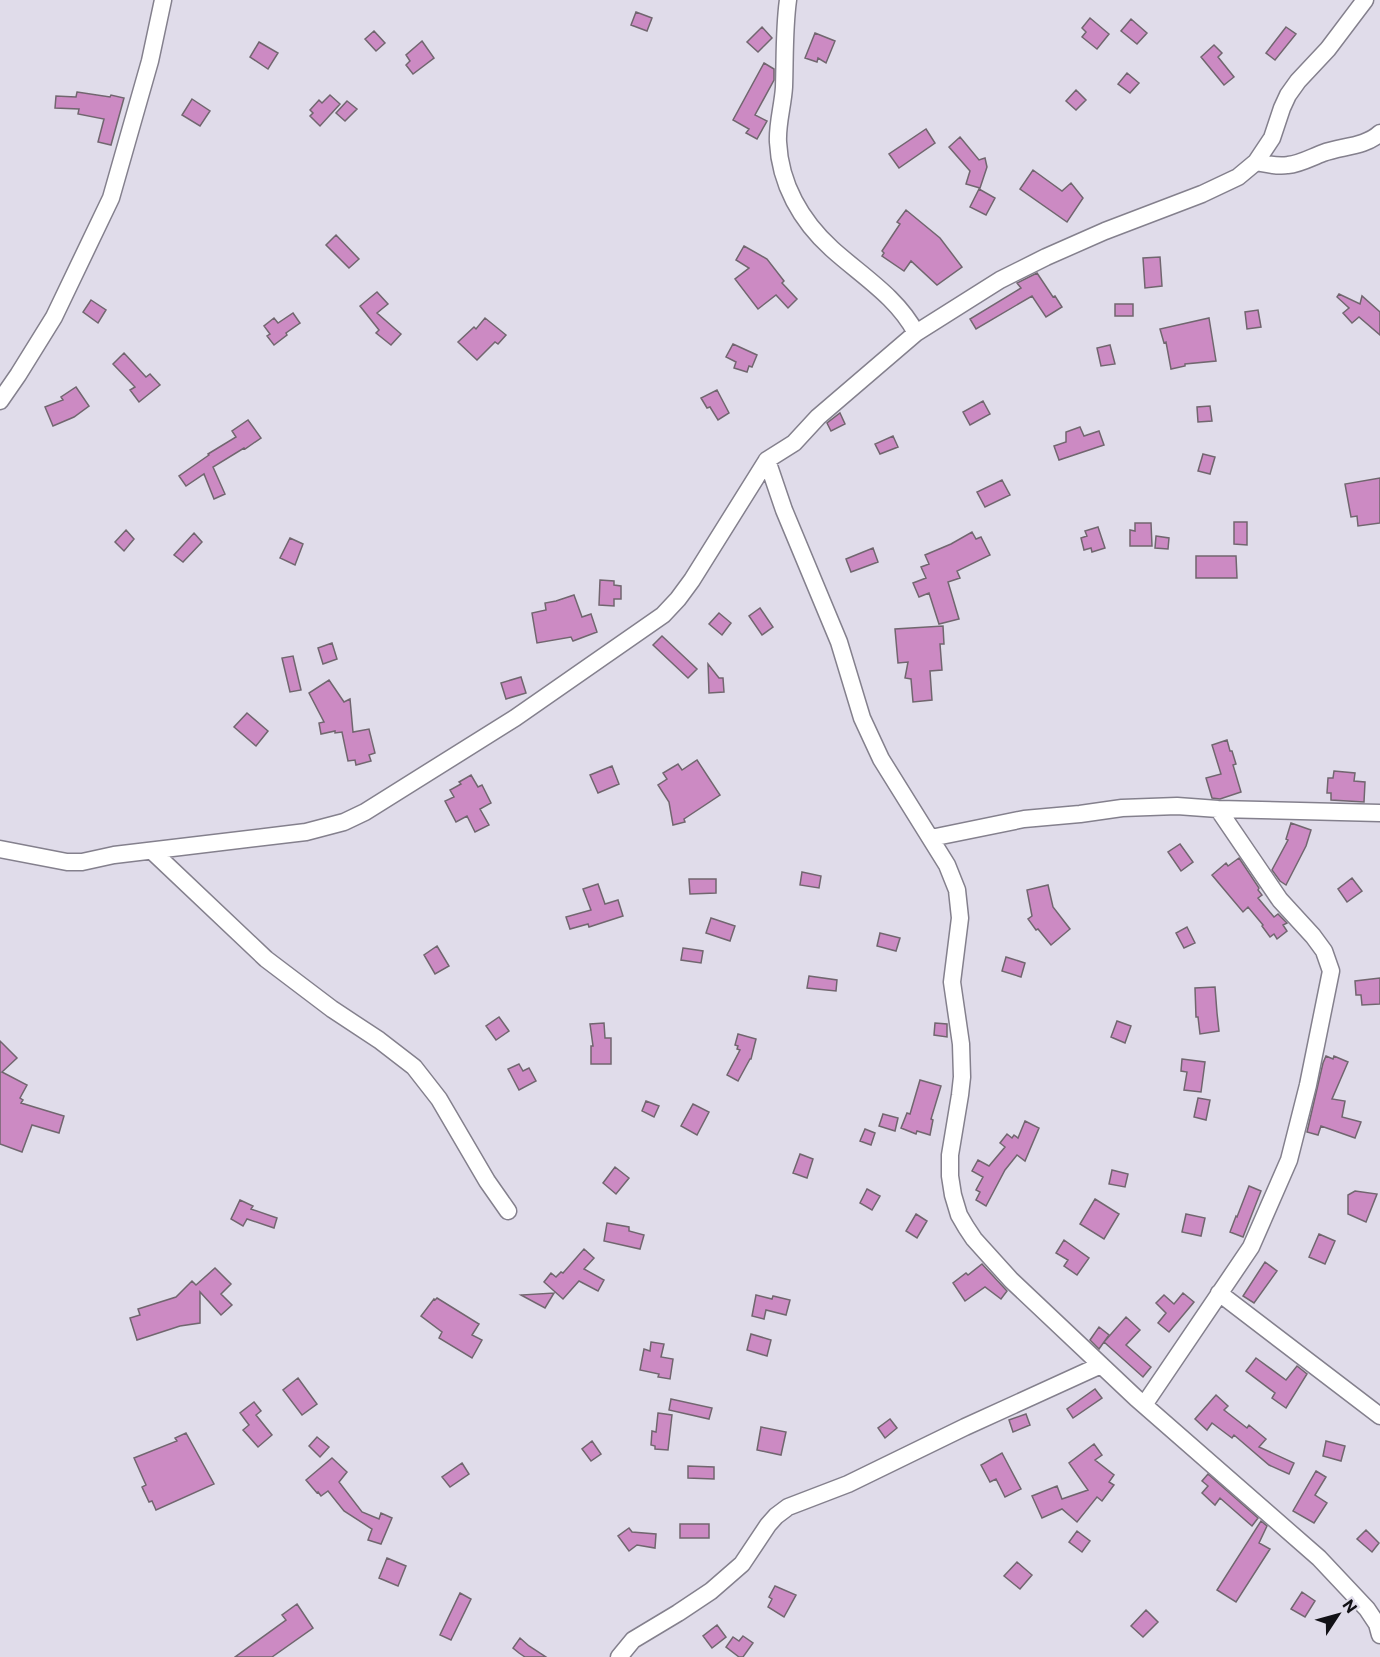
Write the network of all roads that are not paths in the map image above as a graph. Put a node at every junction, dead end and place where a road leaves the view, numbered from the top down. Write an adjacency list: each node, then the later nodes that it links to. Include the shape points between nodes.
1 (163, 0): 7 (street, via 111,198 54,317)
2 (788, 0): 6 (street, via 778,140 787,186 794,203 818,236 894,301)
3 (1365, 0): 5 (street, via 1288,95 1272,138)
4 (1380, 133): 5 (street, via 1368,141 1290,165)
5 (1256, 162): 6 (street, via 1238,177 1202,194 1105,231 1009,275)
6 (916, 333): 8 (street, via 818,417 794,443)
7 (0, 401)
8 (766, 460): 11 (street, via 839,642 862,718 881,759); 13 (street, via 678,599 654,621 515,718 344,822 306,832)
9 (1218, 809): 10 (street); 11 (street, via 1122,808 1024,819); 15 (street, via 1280,900 1324,951 1331,971 1289,1161 1251,1247)
10 (1380, 813)
11 (931, 838): 16 (street, via 957,890 960,918 952,982 962,1077 950,1155 950,1176 959,1215 974,1239 1011,1280)
12 (0, 849): 13 (street, via 67,862)
13 (152, 851): 14 (street, via 266,959 414,1067 439,1099)
14 (508, 1211)
15 (1219, 1293): 17 (street); 18 (street)
16 (1101, 1365): 17 (street); 20 (street, via 848,1484 788,1507 768,1525 742,1564 711,1591 633,1640)
17 (1144, 1405): 19 (street, via 1319,1558 1367,1609)
18 (1380, 1416)
19 (1380, 1635)
20 (619, 1657)

